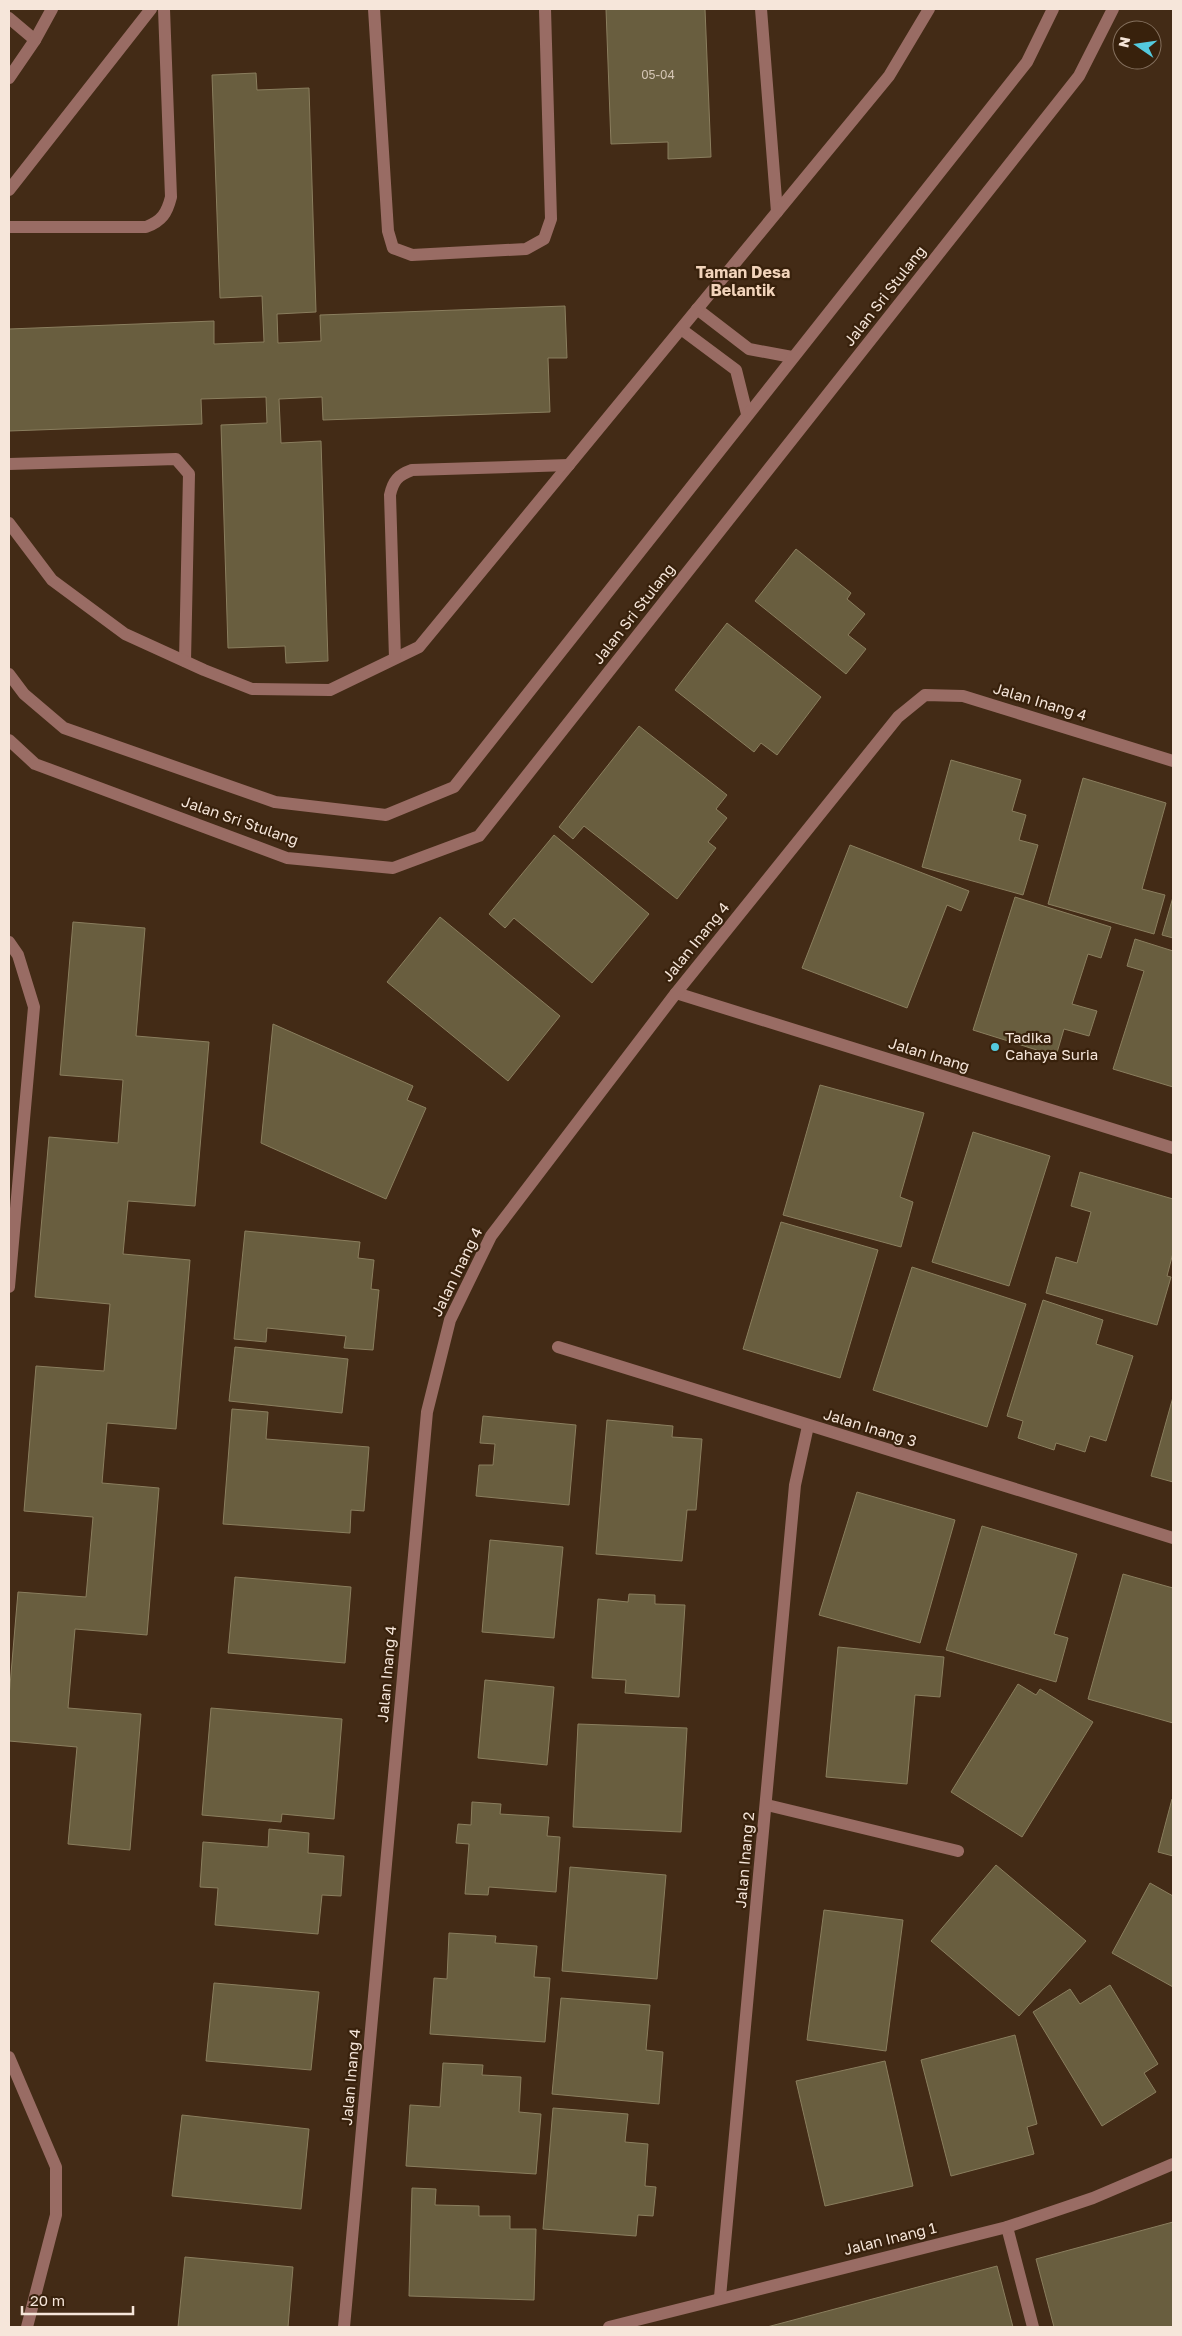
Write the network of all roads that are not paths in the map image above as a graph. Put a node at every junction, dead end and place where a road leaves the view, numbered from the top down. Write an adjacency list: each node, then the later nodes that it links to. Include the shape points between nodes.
1 (52, 9): 11 (street)
2 (151, 9): 13 (street)
3 (164, 9): 15 (street, via 171,197 168,211 158,222 146,227)
4 (374, 9): 5 (street, via 388,231 393,248 412,255 526,249 544,239 551,219)
5 (545, 9)
6 (761, 9): 14 (street)
7 (929, 9): 14 (street, via 890,76)
8 (1053, 9): 18 (street, Jalan Sri Stulang, via 1026,62)
9 (1113, 9): 26 (street, Jalan Sri Stulang, via 1079,76 479,836 393,868 287,858 35,764)
10 (9, 18): 11 (street)
11 (35, 40): 12 (street)
12 (9, 78)
13 (9, 190)
14 (777, 212): 16 (street)
15 (9, 227)
16 (697, 309): 17 (street); 18 (street, via 749,349)
17 (681, 328): 19 (street, via 736,370); 21 (street)
18 (792, 357): 19 (street, Jalan Sri Stulang)
19 (747, 414): 25 (street, Jalan Sri Stulang, via 454,787 386,815 275,802 64,728 24,694)
20 (9, 464): 24 (street, via 176,459 184,466 189,474)
21 (569, 465): 23 (street, via 419,647); 23 (street, via 412,470 400,474 390,495)
22 (9, 523): 24 (street, via 52,580 125,634)
23 (395, 658): 24 (street, via 330,690 252,689)
24 (185, 661)
25 (9, 674)
26 (9, 740)
27 (1173, 760): 29 (street, Jalan Inang 4, via 962,696 925,695 898,717)
28 (9, 942): 31 (street, via 18,955 34,1007)
29 (676, 993): 30 (street, Jalan Inang); 42 (street, Jalan Inang 4, via 491,1236 450,1320 427,1412)
30 (1173, 1148)
31 (9, 1287)
32 (558, 1346): 33 (street, Jalan Inang 3)
33 (808, 1426): 34 (street, Jalan Inang 3); 35 (street, Jalan Inang 2, via 796,1485)
34 (1173, 1538)
35 (767, 1805): 36 (street); 40 (street, Jalan Inang 2)
36 (958, 1851)
37 (9, 2058): 41 (street, via 56,2167 56,2215)
38 (1173, 2164): 39 (street, Jalan Inang 1, via 1093,2198)
39 (1007, 2227): 40 (street, Jalan Inang 1); 44 (street)
40 (720, 2297): 43 (street, Jalan Inang 1)
41 (27, 2327)
42 (344, 2327)
43 (609, 2327)
44 (1033, 2327)

